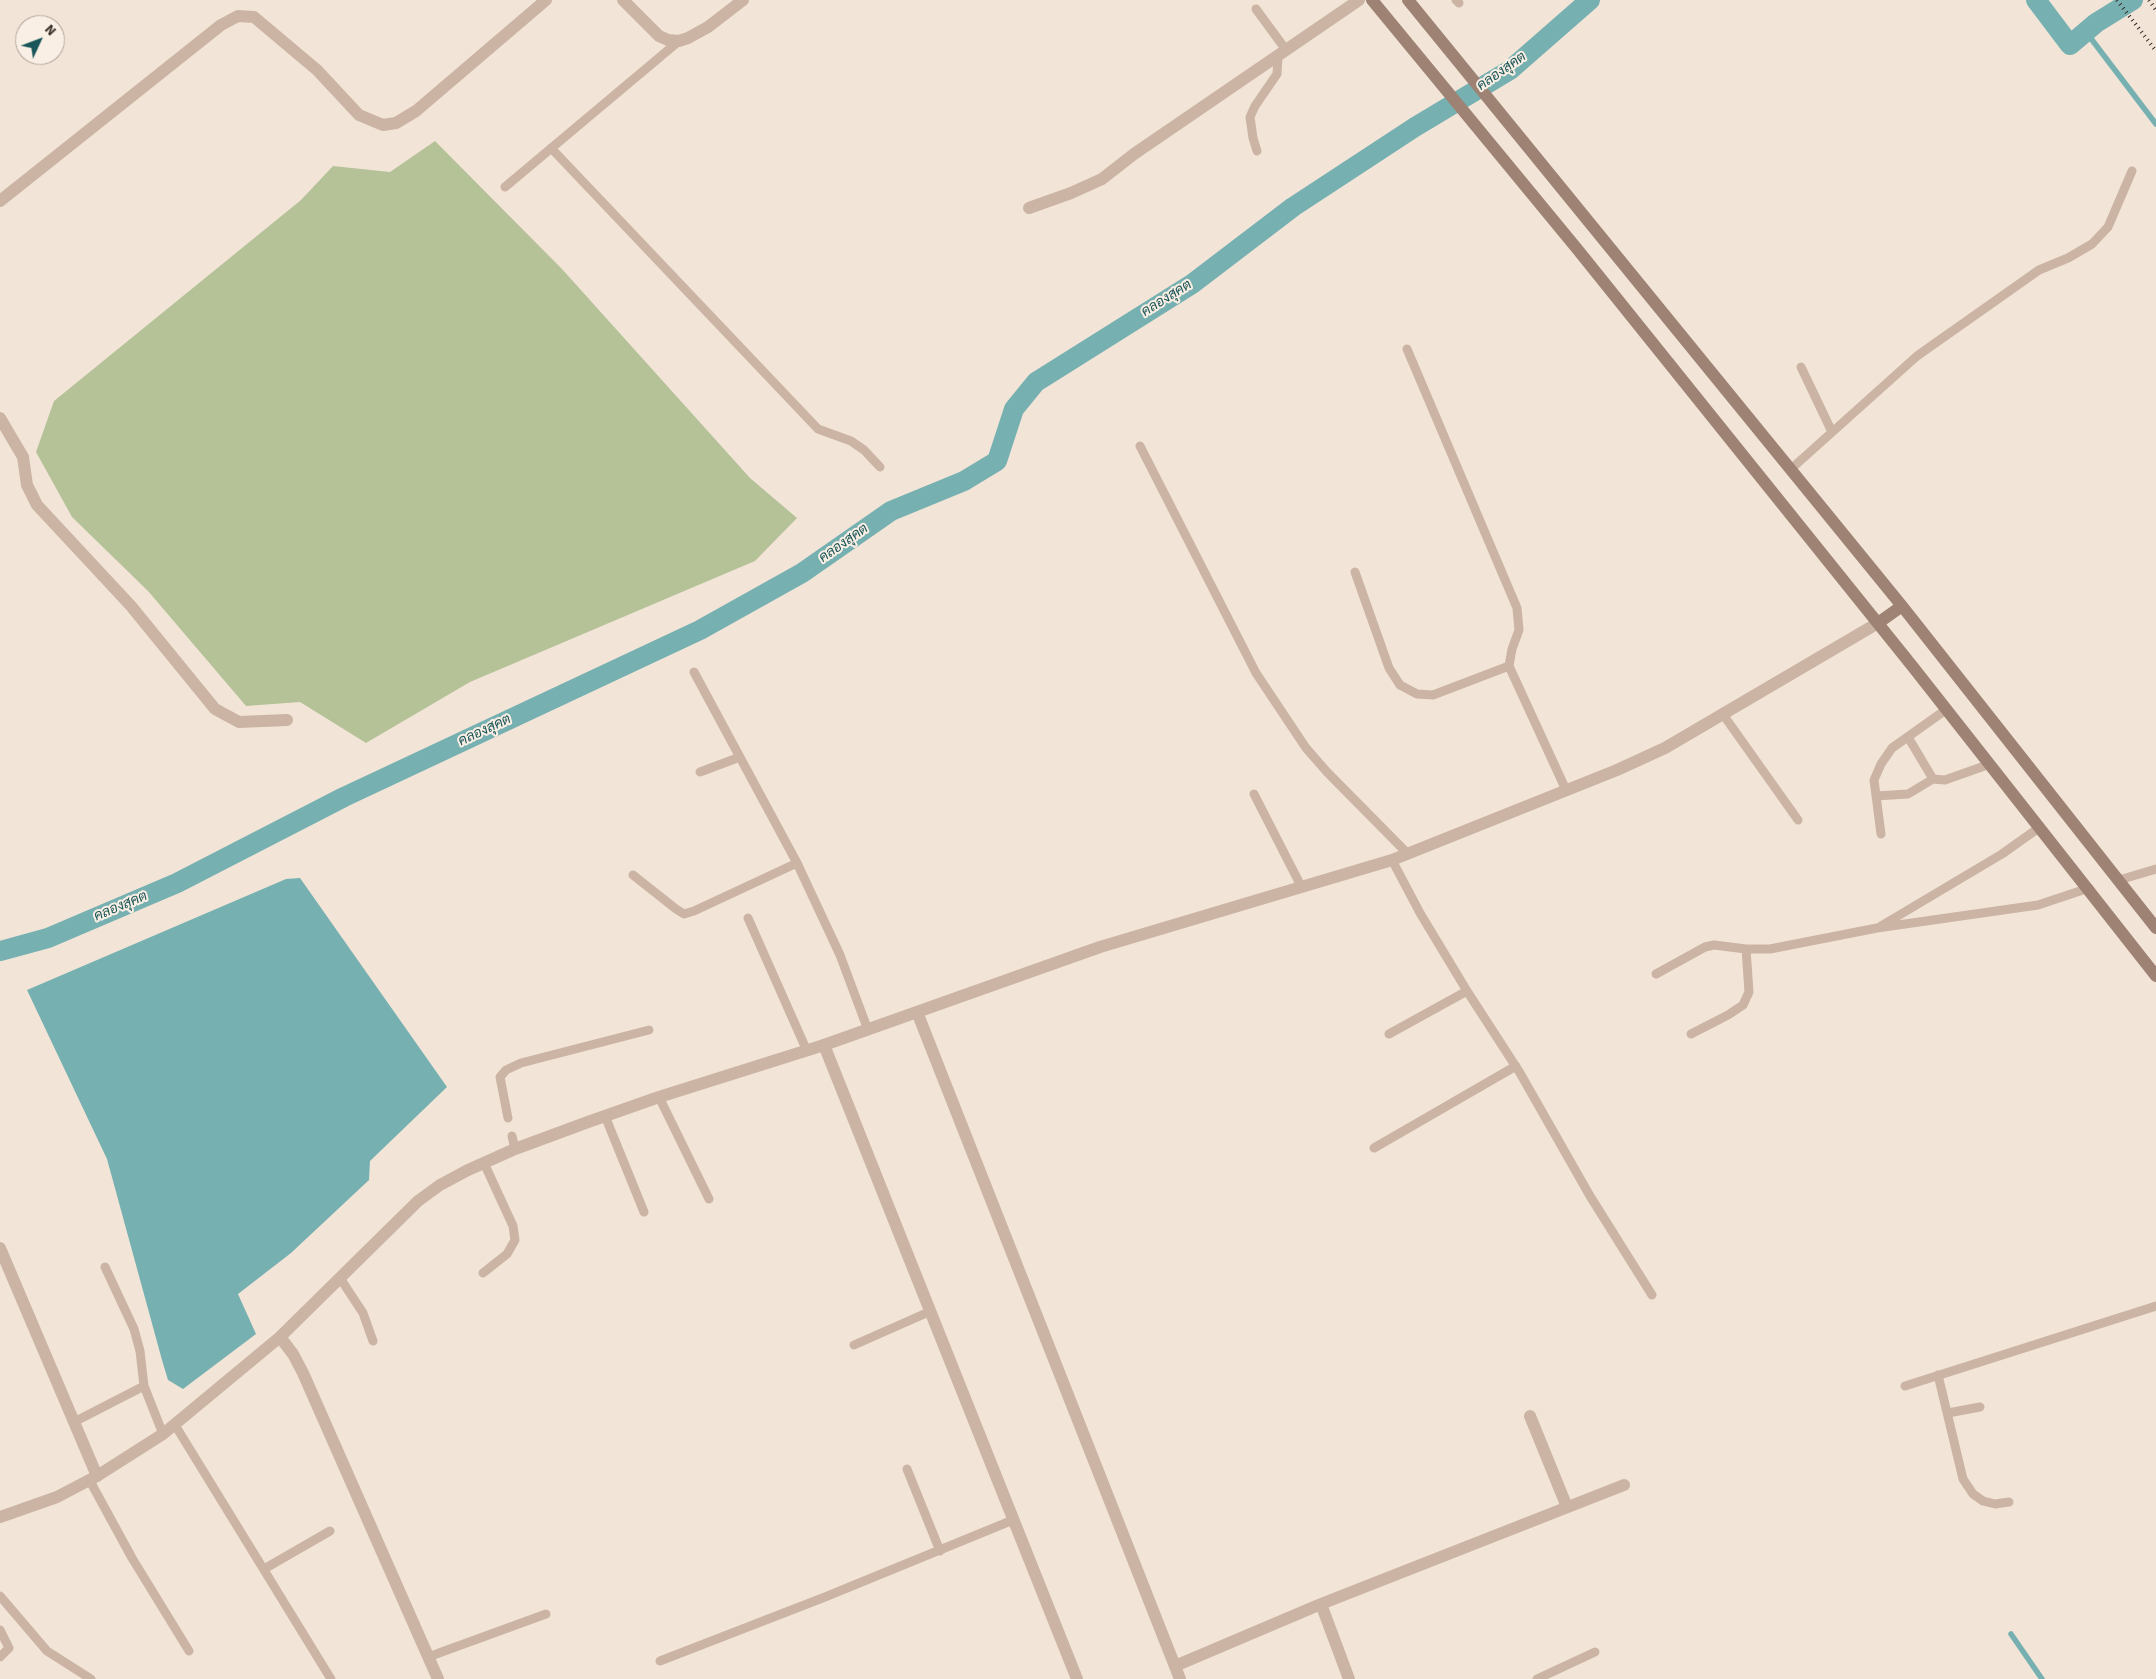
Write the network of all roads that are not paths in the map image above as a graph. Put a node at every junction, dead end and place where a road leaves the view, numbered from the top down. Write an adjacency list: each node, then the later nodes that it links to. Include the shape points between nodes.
1 (546, 0): 14 (street, via 416,111 396,123 383,125 359,115 317,70 254,17 238,16 221,25)
2 (623, 0): 8 (street, via 659,36)
3 (743, 0): 8 (street, via 708,27)
4 (1359, 0): 9 (street)
5 (1372, 0): 25 (main road)
6 (1408, 0): 22 (main road)
7 (1256, 9): 9 (lane)
8 (679, 41): 10 (lane)
9 (1282, 53): 11 (lane, via 1277,74 1250,117); 15 (street, via 1102,178)
10 (551, 148): 13 (lane); 21 (lane, via 818,429 851,441)
11 (1258, 151)
12 (2132, 171): 19 (lane, via 2108,227 2092,244 2039,270 1917,356)
13 (506, 187)
14 (0, 201)
15 (1029, 208)
16 (1407, 349): 26 (lane, via 1517,608 1520,630)
17 (1801, 367): 19 (lane)
18 (0, 418): 30 (street, via 23,456 27,486 37,505 131,606 215,709 239,722)
19 (1832, 432): 22 (lane)
20 (1140, 446): 42 (lane, via 1256,673 1311,754)
21 (880, 467)
22 (1791, 469): 24 (main road)
23 (1354, 572): 26 (lane, via 1389,668 1400,685 1416,694 1433,695)
24 (1902, 606): 25 (main road); 47 (main road)
25 (1878, 623): 28 (main road); 29 (street)
26 (1509, 666): 36 (lane)
27 (694, 672): 32 (lane)
28 (1947, 709): 31 (lane); 33 (main road)
29 (1722, 713): 36 (street, via 1665,748); 39 (lane)
30 (287, 720)
31 (1908, 737): 35 (lane); 38 (lane, via 1892,748 1881,764 1874,780)
32 (740, 757): 34 (lane); 44 (lane)
33 (1990, 764): 35 (lane, via 1945,780); 40 (main road)
34 (700, 772)
35 (1933, 779): 38 (lane, via 1908,794)
36 (1566, 790): 42 (street)
37 (1254, 794): 48 (lane)
38 (1876, 796): 41 (lane)
39 (1798, 820)
40 (2040, 827): 49 (main road); 51 (lane, via 2002,854)
41 (1881, 834)
42 (1408, 854): 43 (street)
43 (1392, 860): 48 (street); 56 (lane)
44 (797, 863): 46 (lane, via 684,914); 59 (lane, via 840,955)
45 (2156, 869): 47 (lane)
46 (633, 875)
47 (2118, 880): 52 (main road)
48 (1301, 886): 57 (street, via 1100,947)
49 (2089, 888): 51 (lane, via 2038,905); 55 (main road)
50 (748, 918): 63 (lane)
51 (1877, 928): 53 (lane, via 1770,949)
52 (2156, 928)
53 (1746, 949): 54 (lane, via 1705,947); 61 (lane, via 1749,992 1743,1005)
54 (1656, 974)
55 (2156, 976)
56 (1466, 991): 60 (lane); 64 (lane)
57 (918, 1012): 59 (street); 112 (street)
58 (650, 1030): 67 (lane, via 521,1063 506,1070 500,1077)
59 (868, 1030): 62 (street)
60 (1389, 1034)
61 (1691, 1034)
62 (824, 1045): 63 (street); 80 (street)
63 (807, 1051): 65 (street)
64 (1516, 1066): 69 (lane); 78 (lane, via 1590,1196)
65 (659, 1097): 66 (street); 72 (lane)
66 (605, 1116): 70 (street); 73 (lane)
67 (508, 1118)
68 (512, 1136): 70 (lane)
69 (1374, 1148)
70 (515, 1149): 71 (street)
71 (484, 1163): 76 (lane, via 513,1226 515,1240 507,1254); 77 (street, via 440,1184 418,1201)
72 (709, 1199)
73 (644, 1212)
74 (0, 1248): 90 (street)
75 (105, 1267): 85 (lane, via 134,1329)
76 (484, 1273)
77 (340, 1278): 81 (street); 82 (lane, via 363,1312)
78 (1652, 1295)
79 (2156, 1306): 84 (lane)
80 (931, 1311): 83 (lane); 99 (street)
81 (280, 1337): 91 (street); 110 (street, via 303,1373)
82 (373, 1340)
83 (854, 1345)
84 (1938, 1375): 86 (lane); 88 (lane)
85 (144, 1386): 90 (lane); 92 (lane)
86 (1905, 1386)
87 (1980, 1407): 88 (lane)
88 (1948, 1413): 96 (lane, via 1963,1479 1973,1494 1995,1504)
89 (1530, 1416): 97 (street)
90 (74, 1422): 94 (street)
91 (175, 1425): 92 (street); 102 (lane)
92 (163, 1434): 94 (street)
93 (907, 1469): 101 (lane)
94 (94, 1478): 98 (street, via 57,1497); 107 (lane, via 132,1558)
95 (1624, 1485): 97 (street)
96 (2009, 1502)
97 (1567, 1507): 104 (street)
98 (0, 1517)
99 (1013, 1520): 101 (lane); 116 (street)
100 (330, 1530): 102 (lane)
101 (940, 1551): 111 (lane)
102 (264, 1569): 114 (lane)
103 (0, 1596): 113 (lane, via 47,1651)
104 (1321, 1604): 112 (street); 118 (street)
105 (546, 1614): 110 (lane)
106 (0, 1630): 109 (lane, via 9,1648)
107 (190, 1651)
108 (1595, 1652): 119 (lane)
109 (0, 1657)
110 (428, 1657): 115 (street)
111 (660, 1661)
112 (1175, 1666): 117 (street)
113 (90, 1679)
114 (331, 1679)
115 (438, 1679)
116 (1075, 1679)
117 (1180, 1679)
118 (1349, 1679)
119 (1538, 1679)

